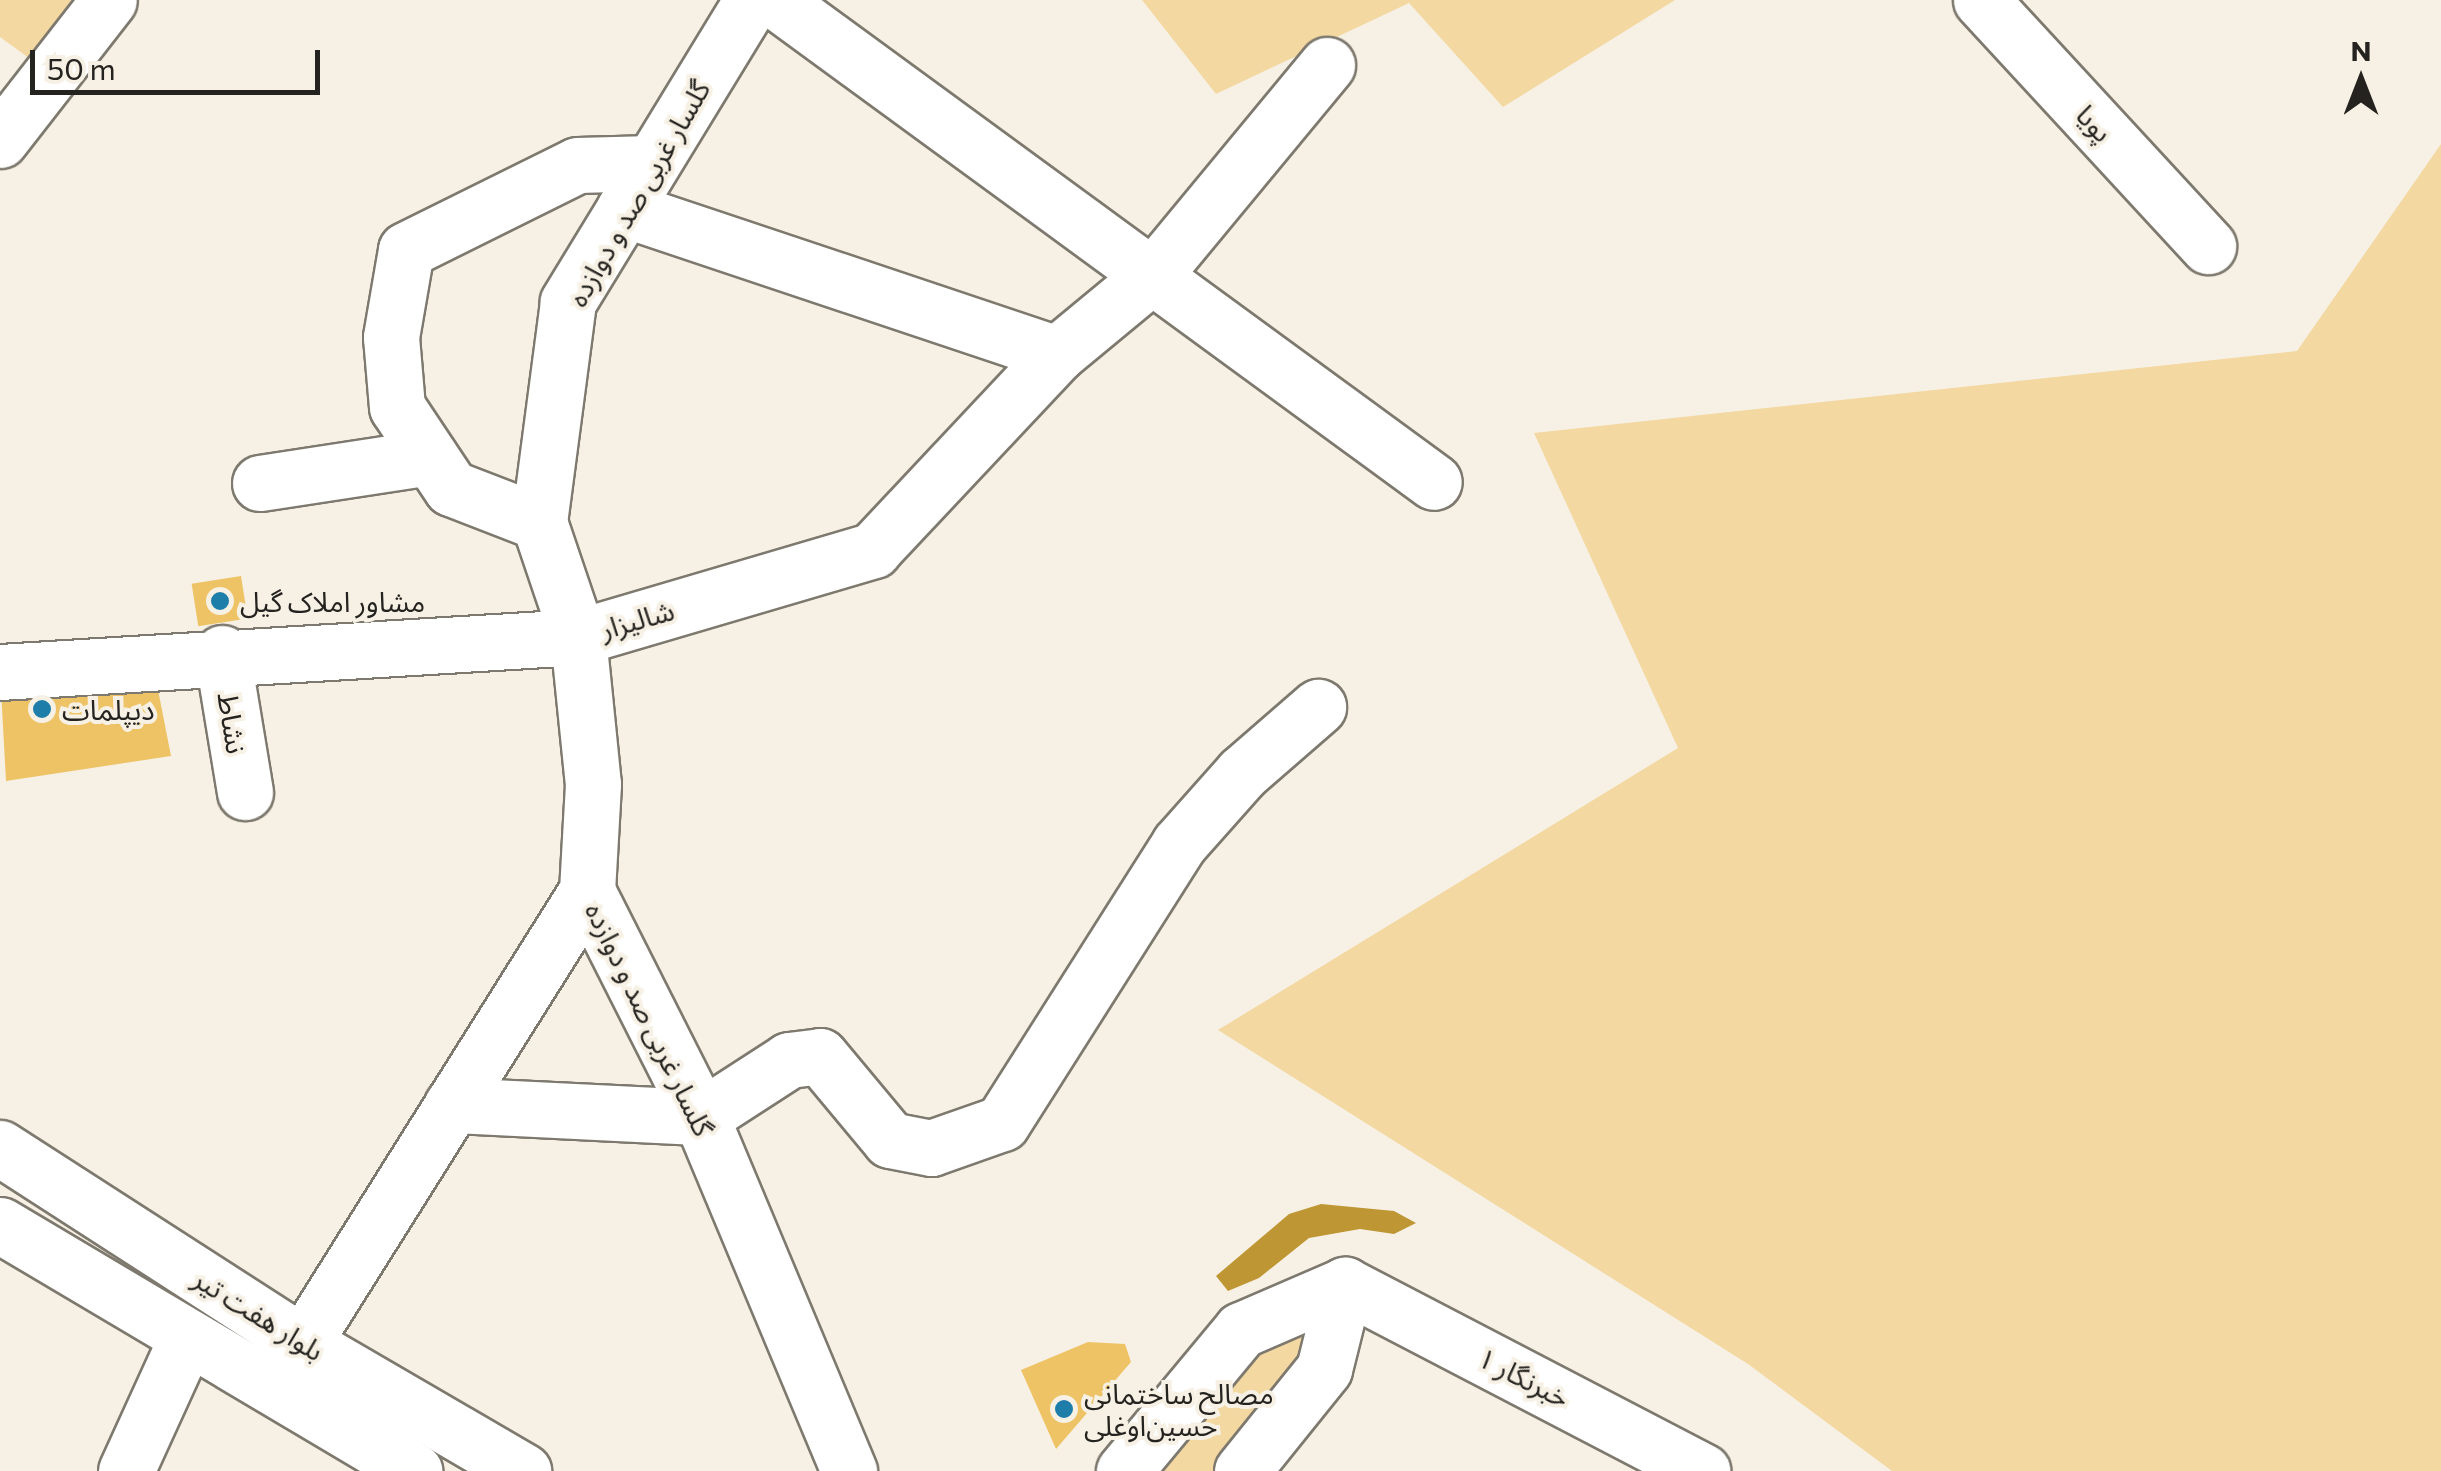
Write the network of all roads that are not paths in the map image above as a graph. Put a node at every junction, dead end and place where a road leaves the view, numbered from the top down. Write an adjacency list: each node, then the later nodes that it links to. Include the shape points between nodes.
1 (109, 0): 6 (street)
2 (752, 0): 7 (street, گلسار غربی صد و دوازده)
3 (774, 0): 10 (street)
4 (1981, 0): 9 (street, پویا)
5 (1327, 65): 10 (street, شالیزار)
6 (0, 140)
7 (652, 164): 8 (street, گلسار غربی صد و دوازده); 12 (street, via 577,166 406,250 391,337 398,408)
8 (624, 209): 11 (street); 15 (street, گلسار غربی صد و دوازده, via 568,302)
9 (2208, 246)
10 (1154, 273): 11 (street, شالیزار); 13 (street)
11 (1057, 354): 16 (street, شالیزار, via 873,550)
12 (430, 456): 14 (street); 15 (street, via 451,488)
13 (1434, 482)
14 (260, 483)
15 (539, 522): 16 (street, گلسار غربی صد و دوازده)
16 (578, 637): 17 (street, شالیزار); 21 (street, گلسار غربی صد و دوازده, via 593,784)
17 (222, 653): 18 (street, شالیزار); 20 (street, نشاط)
18 (0, 672)
19 (1318, 707): 23 (street, via 1242,773 1179,844 1002,1123 931,1148 890,1140 820,1056 789,1060)
20 (245, 792)
21 (587, 891): 22 (street); 23 (street, گلسار غربی صد و دوازده)
22 (452, 1105): 23 (street); 28 (street)
23 (701, 1117): 32 (street, گلسار غربی صد و دوازده)
24 (0, 1148): 28 (street, بلوار هفت تیر)
25 (0, 1225): 27 (street, بلوار هفت تیر)
26 (1344, 1285): 33 (street, via 1240,1330); 34 (street, via 1324,1369); 35 (street, خبرنگار ۱)
27 (187, 1337): 29 (street); 30 (street, بلوار هفت تیر)
28 (303, 1343): 31 (street, بلوار هفت تیر)
29 (126, 1471)
30 (415, 1471)
31 (522, 1471)
32 (849, 1471)
33 (1124, 1471)
34 (1242, 1471)
35 (1704, 1471)

